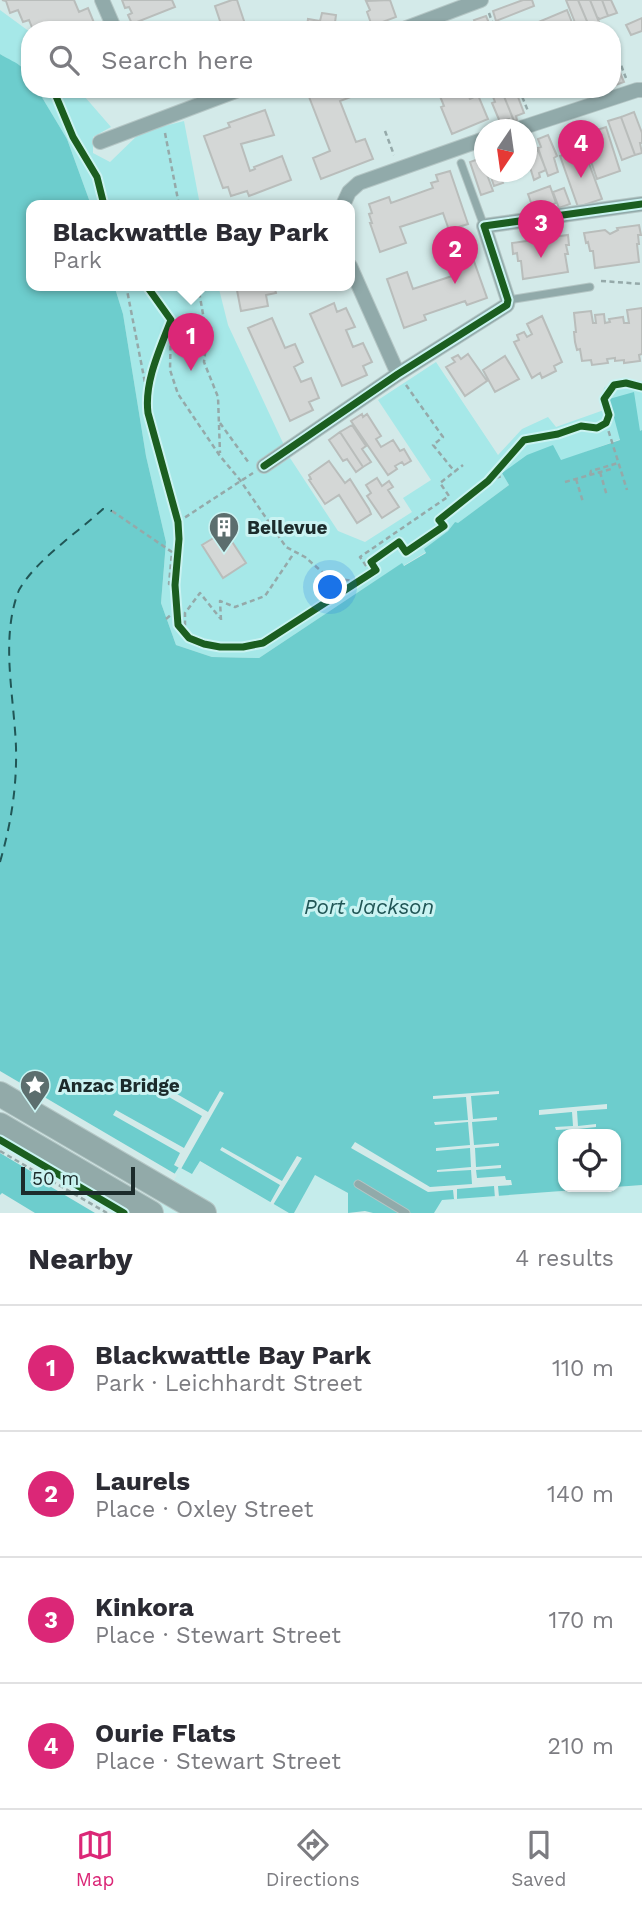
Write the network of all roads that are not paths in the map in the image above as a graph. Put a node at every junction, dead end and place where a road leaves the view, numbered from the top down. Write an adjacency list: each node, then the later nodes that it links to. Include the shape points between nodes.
1 (102, 0): 3 (street)
2 (484, 5): 4 (street)
3 (111, 21)
4 (431, 21)
5 (642, 90): 6 (street)
6 (621, 95)
7 (217, 98): 10 (street)
8 (613, 98): 9 (street)
9 (537, 123)
10 (100, 142)
11 (474, 143): 13 (street, via 355,186)
12 (461, 163): 15 (lane)
13 (346, 200)
14 (642, 204): 15 (street)
15 (484, 226): 18 (street)
16 (355, 277): 19 (street)
17 (590, 286): 18 (lane)
18 (508, 300): 19 (street, via 506,306)
19 (397, 374): 20 (street)
20 (264, 466)
21 (0, 1094): 25 (highway)
22 (0, 1125): 24 (highway)
23 (358, 1185): 26 (lane)
24 (151, 1213)
25 (204, 1213)
26 (406, 1213)

